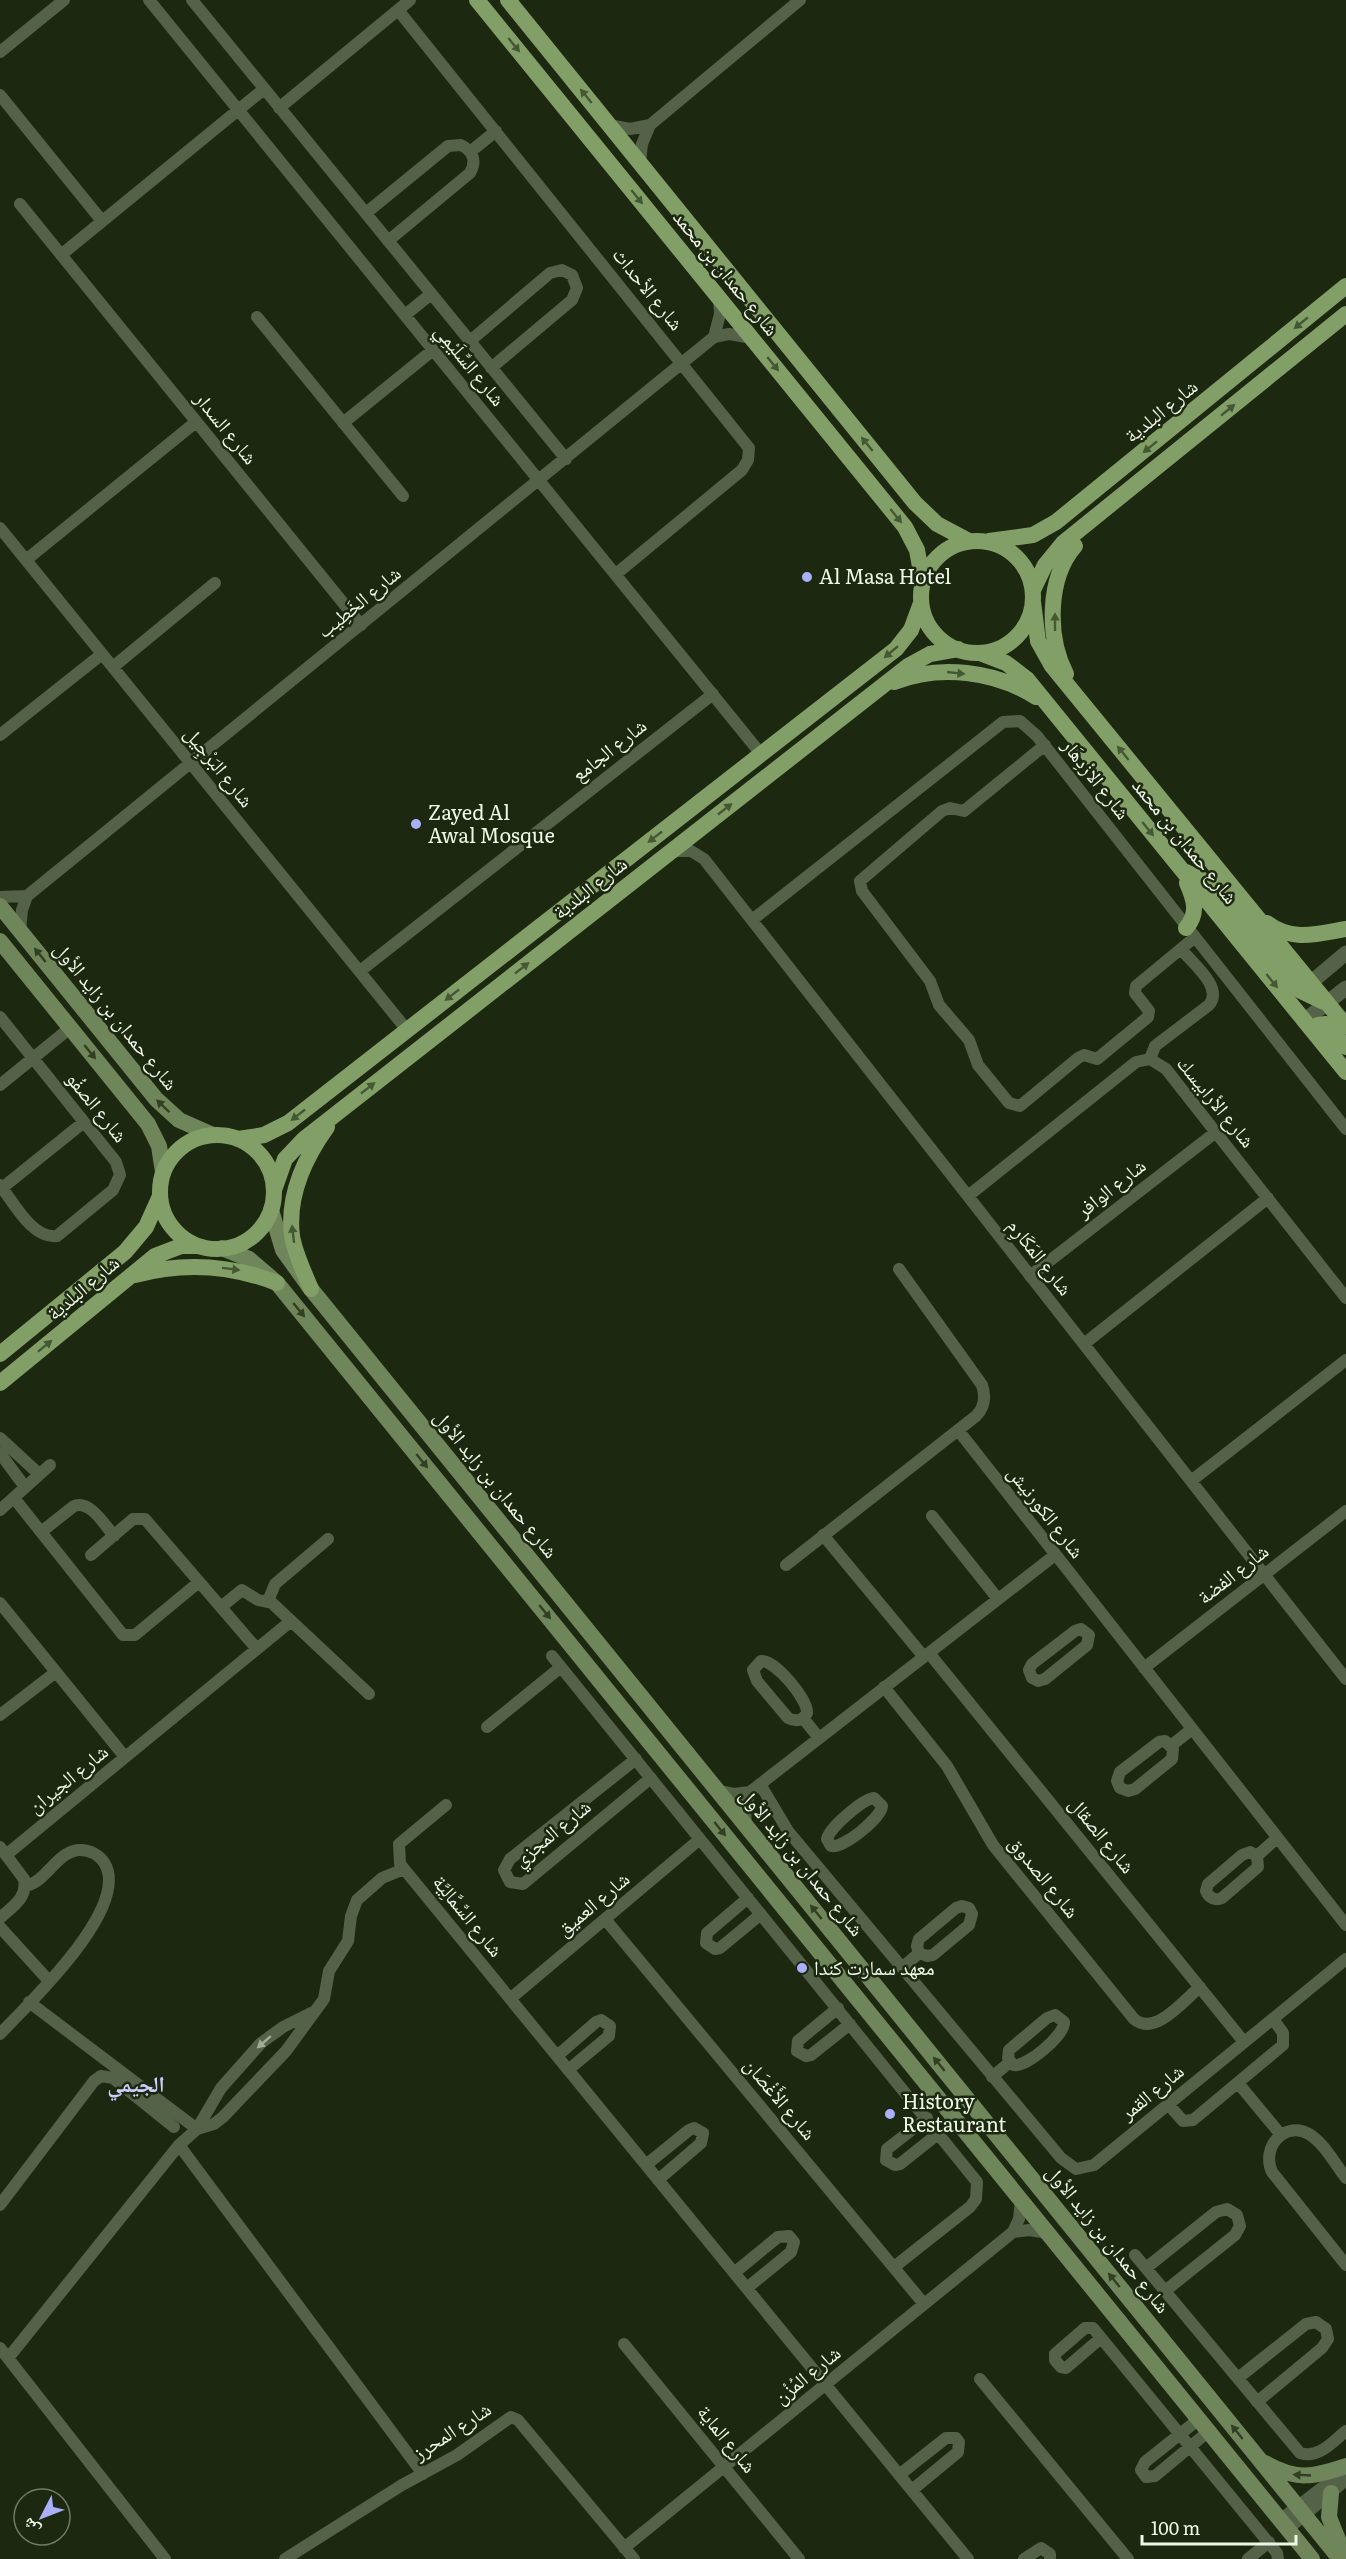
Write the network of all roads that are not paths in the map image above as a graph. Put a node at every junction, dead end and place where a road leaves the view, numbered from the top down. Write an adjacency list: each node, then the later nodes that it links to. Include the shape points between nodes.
1 (64, 0): 9 (street)
2 (148, 0): 13 (street, شارع السِّلَيْمِي)
3 (192, 0): 10 (street, شارع السِّلَيْمِي)
4 (410, 0): 8 (street)
5 (477, 0): 26 (main road, شارع حمدان بن محمد, one-way to 26)
6 (508, 0): 14 (main road, شارع حمدان بن محمد, one-way to 6)
7 (800, 0): 15 (street)
8 (398, 10): 12 (street); 16 (street, شارع الأحداث)
9 (0, 52)
10 (264, 88): 12 (street, شارع السِّلَيْمِي); 13 (street)
11 (0, 95): 21 (street)
12 (279, 108): 20 (street, شارع السِّلَيْمِي)
13 (238, 110): 21 (street); 28 (street, شارع السِّلَيْمِي)
14 (609, 124): 15 (street, via 630,129); 18 (main road, شارع حمدان بن محمد)
15 (650, 125): 18 (street)
16 (496, 131): 17 (street); 34 (street, شارع الأحداث)
17 (470, 152): 20 (street, via 460,145 448,146); 22 (street, via 474,161 470,173)
18 (640, 162): 43 (main road, شارع حمدان بن محمد, one-way to 18, via 937,524 915,503)
19 (20, 204): 23 (street, شارع السدار)
20 (366, 213): 22 (street, شارع السِّلَيْمِي)
21 (102, 221): 23 (street)
22 (388, 241): 25 (street, شارع السِّلَيْمِي)
23 (61, 255): 36 (street, شارع السدار)
24 (1346, 286): 44 (main road, شارع البلدية, one-way to 44, via 1056,522 1033,535)
25 (431, 294): 28 (street); 32 (street, شارع السِّلَيْمِي)
26 (719, 298): 30 (street, via 720,314); 31 (main road, شارع حمدان بن محمد)
27 (1346, 314): 41 (main road, شارع البلدية, one-way to 27)
28 (405, 315): 33 (street, شارع السِّلَيْمِي)
29 (257, 317): 37 (street)
30 (714, 337): 31 (street, via 729,334); 34 (street, شارع الخَطِيب)
31 (752, 338): 48 (main road, شارع حمدان بن محمد, one-way to 48, via 905,527 917,550)
32 (470, 341): 35 (street, شارع السِّلَيْمِي); 35 (street, شارع السِّلَيْمِي, via 550,273 562,270 572,275 577,288 572,300)
33 (433, 350): 37 (street); 39 (street, شارع السِّلَيْمِي)
34 (682, 363): 38 (street, شارع الخَطِيب); 46 (street, شارع الأحداث, via 746,442 748,460 742,470)
35 (492, 368): 38 (street, شارع السِّلَيْمِي)
36 (196, 422): 45 (street); 51 (street, شارع السدار)
37 (343, 423): 40 (street)
38 (566, 459): 39 (street, شارع الخَطِيب)
39 (540, 481): 46 (street, شارع السِّلَيْمِي); 51 (street, شارع الخَطِيب)
40 (403, 496)
41 (1107, 508): 49 (main road, شارع البلدية, via 1063,543 1045,565); 58 (main road, one-way to 41, via 1055,642 1056,587 1063,561)
42 (0, 528): 45 (street, شارع البَرْجِيل)
43 (969, 541): 44 (main road); 48 (main road, via 945,550 927,570)
44 (989, 542): 49 (main road, via 1014,554 1023,564)
45 (26, 560): 54 (street, شارع البَرْجِيل)
46 (616, 574): 57 (street, شارع السِّلَيْمِي)
47 (215, 583): 55 (street)
48 (922, 583): 50 (main road)
49 (1033, 596): 53 (main road, via 1030,617 1022,631 996,650); 58 (main road, شارع حمدان بن محمد, via 1035,630 1044,653)
50 (921, 603): 52 (main road, via 937,636); 62 (main road, شارع البلدية, one-way to 62, via 911,630 896,649)
51 (361, 625): 63 (street, شارع الخَطِيب)
52 (958, 649): 53 (main road); 56 (main road, شارع البلدية, via 919,659)
53 (980, 653): 59 (main road, شارع حمدان بن محمد, via 1016,669)
54 (102, 654): 55 (street, شارع البَرْجِيل); 60 (street)
55 (113, 667): 63 (street, شارع البَرْجِيل)
56 (880, 688): 59 (main road, one-way to 59, via 933,672 978,675 1015,685); 64 (main road, شارع البلدية, one-way to 56)
57 (713, 694): 62 (street, شارع السِّلَيْمِي); 79 (street, شارع الجامع)
58 (1077, 696): 70 (main road, شارع حمدان بن محمد, one-way to 58)
59 (1047, 705): 67 (main road, شارع حمدان بن محمد, one-way to 67)
60 (0, 735)
61 (1045, 745): 72 (street, شارع الازْدِهَار, via 1020,721 1004,722); 75 (street, شارع الازْدِهَار); 77 (street, via 964,811 942,811 860,880 862,891 930,981 939,1005 969,1040 978,1065 1009,1103 1020,1106 1078,1058 1084,1055 1097,1059 1148,1017 1149,1011 1135,988)
62 (761, 754): 87 (main road, شارع البلدية, one-way to 87)
63 (191, 764): 68 (street, شارع الخَطِيب); 79 (street, شارع البَرْجِيل)
64 (705, 824): 65 (main road, شارع البلدية); 66 (street, via 701,845)
65 (670, 852): 66 (street, via 691,851); 94 (main road, شارع البلدية, one-way to 65)
66 (704, 859): 72 (street, شارع المَكَارِم)
67 (1182, 871): 75 (main road, via 1195,907); 81 (main road, شارع حمدان بن محمد, one-way to 81)
68 (27, 896): 69 (street); 74 (street, via 21,910)
69 (0, 897)
70 (1241, 898): 73 (main road, via 1267,923 1287,935); 81 (main road, شارع حمدان بن محمد)
71 (0, 906): 74 (main road, شارع حمدان بن زايد الأول)
72 (752, 920): 104 (street, شارع المَكَارِم)
73 (1346, 929)
74 (20, 931): 98 (main road, شارع حمدان بن زايد الأول, one-way to 74, via 179,1120 156,1099)
75 (1190, 933): 77 (street); 96 (street, شارع الازْدِهَار)
76 (0, 941): 86 (main road)
77 (1181, 949): 91 (street, via 1213,987 1214,997 1155,1047)
78 (1346, 953): 81 (street)
79 (360, 971): 87 (street, شارع البَرْجِيل)
80 (1346, 987): 82 (street)
81 (1300, 992): 82 (main road, شارع حمدان بن محمد); 84 (main road, شارع حمدان بن محمد)
82 (1327, 1003): 84 (street); 85 (main road, شارع حمدان بن محمد)
83 (0, 1017): 90 (street, شارع الصفُو)
84 (1304, 1020): 88 (main road, شارع حمدان بن محمد)
85 (1346, 1026)
86 (70, 1028): 90 (street); 100 (main road, one-way to 100, via 148,1124 159,1146)
87 (407, 1030): 99 (main road, شارع البلدية, one-way to 99, via 288,1123 264,1135)
88 (1316, 1034): 89 (main road, via 1318,1025 1326,1024); 92 (main road, شارع حمدان بن محمد)
89 (1346, 1047)
90 (33, 1058): 93 (street); 95 (street, شارع الصفُو)
91 (1150, 1059): 97 (street, شارع الأرابيسك, via 1166,1069); 104 (street, شارع الأرابيسك, via 1136,1062)
92 (1346, 1072)
93 (0, 1085)
94 (338, 1112): 102 (main road, شارع البلدية, via 294,1148 278,1173); 113 (main road, one-way to 94, via 293,1238 294,1200 309,1152)
95 (84, 1122): 101 (street); 101 (street, شارع الصفُو, via 116,1162 119,1182 57,1236 37,1232)
96 (1346, 1129)
97 (1216, 1132): 105 (street, شارع الأرابيسك); 111 (street, شارع الوافر)
98 (213, 1135): 99 (main road); 100 (main road, via 188,1142 169,1160)
99 (238, 1139): 102 (main road, via 263,1159)
100 (163, 1172): 103 (main road)
101 (1, 1186)
102 (274, 1190): 106 (main road)
103 (160, 1196): 107 (main road, via 173,1228); 116 (main road, شارع البلدية, via 146,1227 125,1252)
104 (968, 1196): 111 (street, شارع المَكَارِم)
105 (1268, 1198): 114 (street, شارع الأرابيسك); 115 (street)
106 (271, 1210): 108 (main road, via 257,1232 241,1243); 113 (main road, شارع حمدان بن زايد الأول, via 283,1250)
107 (201, 1246): 108 (main road); 110 (main road, شارع البلدية, via 167,1249)
108 (222, 1248): 112 (main road, via 249,1258)
109 (899, 1269): 119 (street, via 984,1391 980,1412)
110 (130, 1276): 112 (main road, one-way to 112, via 164,1269 210,1267 243,1270); 118 (main road, شارع البلدية, one-way to 110)
111 (1030, 1276): 115 (street, شارع المَكَارِم)
112 (278, 1283): 163 (main road, one-way to 163)
113 (311, 1289): 166 (main road, شارع حمدان بن زايد الأول)
114 (1346, 1298)
115 (1084, 1344): 124 (street, شارع المَكَارِم)
116 (0, 1354)
117 (1346, 1360): 124 (street)
118 (0, 1383)
119 (958, 1430): 131 (street); 135 (street, شارع الكورنيش)
120 (0, 1438): 123 (street)
121 (0, 1453): 125 (street)
122 (50, 1465): 123 (street)
123 (39, 1474): 125 (street)
124 (1191, 1480): 137 (street, شارع المَكَارِم)
125 (25, 1487): 126 (street)
126 (14, 1498): 127 (street); 130 (street)
127 (0, 1510)
128 (1346, 1511): 137 (street, شارع الفضة)
129 (932, 1516): 139 (street)
130 (41, 1532): 132 (street, via 80,1504 88,1507); 138 (street, via 127,1636 135,1635)
131 (824, 1535): 136 (street); 147 (street, شارع الصقال)
132 (114, 1536): 134 (street); 138 (street, via 135,1518 145,1519)
133 (328, 1539): 140 (street, via 275,1584)
134 (91, 1555)
135 (1055, 1555): 139 (street); 143 (street, شارع الكورنيش)
136 (786, 1564)
137 (1264, 1575): 150 (street, شارع الفضة); 151 (street, شارع المَكَارِم)
138 (199, 1582): 142 (street)
139 (998, 1599): 147 (street)
140 (268, 1601): 142 (street, via 242,1590); 144 (street)
141 (0, 1603): 152 (street, شارع الجيران)
142 (221, 1608): 146 (street)
143 (1104, 1618): 145 (street); 150 (street, شارع الكورنيش)
144 (291, 1621): 146 (street); 154 (street)
145 (1086, 1632): 145 (street, via 1087,1645 1045,1679 1032,1678 1032,1664 1074,1630)
146 (256, 1649): 161 (street)
147 (926, 1655): 153 (street); 191 (street, شارع الصقال)
148 (552, 1656): 149 (street)
149 (561, 1667): 157 (street); 162 (street)
150 (1144, 1668): 158 (street, شارع الكورنيش)
151 (1343, 1670)
152 (56, 1672): 155 (street); 161 (street, شارع الجيران)
153 (884, 1687): 159 (street); 191 (street, شارع الصدوق, via 946,1766 993,1845 1134,2019 1142,2025 1154,2025)
154 (369, 1694)
155 (0, 1715)
156 (803, 1718): 156 (street, via 807,1713 806,1702 773,1664 765,1660 758,1663 753,1670 755,1678 771,1698 788,1718); 159 (street)
157 (487, 1727)
158 (1192, 1729): 160 (street); 173 (street, شارع الكورنيش)
159 (819, 1738): 165 (street)
160 (1172, 1745): 160 (street, via 1172,1758 1135,1789 1120,1788 1120,1772 1159,1742)
161 (125, 1757): 176 (street, شارع الجيران)
162 (636, 1759): 164 (street); 164 (street, شارع المجزي, via 510,1859 505,1877 523,1884)
163 (674, 1772): 168 (street); 169 (main road)
164 (651, 1778): 168 (street)
165 (760, 1784): 167 (street); 178 (street, شارع القمر, via 788,1832)
166 (719, 1791): 167 (street); 172 (main road, شارع حمدان بن زايد الأول)
167 (750, 1792): 172 (street)
168 (666, 1796): 171 (street)
169 (698, 1802): 171 (street, via 686,1800); 215 (main road, one-way to 215)
170 (446, 1805): 179 (street, شارع السَّمَّالِيَّة, via 399,1844 398,1857)
171 (674, 1806): 174 (street)
172 (746, 1826): 238 (main road, شارع حمدان بن زايد الأول, one-way to 172)
173 (1277, 1838): 177 (street); 185 (street, شارع الكورنيش)
174 (700, 1839): 181 (street); 184 (street, شارع العميق)
175 (829, 1843): 175 (street, via 842,1846 879,1816 881,1802 874,1798 866,1800 830,1831); 178 (street)
176 (3, 1851): 180 (street)
177 (1257, 1856)
178 (811, 1858): 189 (street, شارع القمر)
179 (404, 1869): 192 (street, شارع السَّمَّالِيَّة); 195 (street, via 382,1878 357,1900 348,1941 330,1965 324,1999)
180 (26, 1886): 183 (street, via 23,1897); 190 (street, via 78,1850 93,1852 107,1869 106,1891 90,1933)
181 (748, 1898): 182 (street); 182 (street, via 706,1933 706,1943 720,1948)
182 (761, 1914): 194 (street)
183 (0, 1918)
184 (605, 1919): 192 (street, شارع العميق); 221 (street, شارع الأَغْصَان)
185 (1346, 1925)
186 (0, 1927): 190 (street)
187 (919, 1953): 187 (street, via 933,1955 969,1925 971,1911 962,1906 956,1908 920,1939); 189 (street)
188 (1346, 1959): 196 (street, شارع القمر)
189 (902, 1968): 203 (street, شارع القمر)
190 (49, 1981): 193 (street)
191 (1200, 1988): 199 (street, شارع الصقال)
192 (510, 1999): 200 (street, شارع السَّمَّالِيَّة)
193 (29, 2002): 198 (street); 208 (street)
194 (838, 2008): 197 (street); 197 (street, via 798,2041 797,2051 811,2055)
195 (314, 2012): 208 (street, via 286,2051 223,2117); 208 (street, one-way to 208, via 261,2043 221,2088)
196 (1272, 2019): 199 (street, شارع القمر); 204 (street, via 1285,2041)
197 (850, 2024): 206 (street)
198 (0, 2034)
199 (1245, 2042): 205 (street, شارع القمر)
200 (556, 2056): 202 (street, شارع السَّمَّالِيَّة); 202 (street, via 596,2022 601,2020 610,2026 609,2036)
201 (1010, 2062): 201 (street, via 1024,2064 1061,2033 1062,2019 1055,2015 1047,2018 1009,2050); 203 (street)
202 (568, 2070): 212 (street, شارع السَّمَّالِيَّة)
203 (992, 2077): 205 (street, شارع القمر, via 1061,2158 1076,2169 1094,2165)
204 (1238, 2083): 205 (street, via 1190,2122 1183,2121); 210 (street)
205 (1168, 2104)
206 (927, 2118): 209 (street); 209 (street, via 887,2149 886,2160 900,2164)
207 (174, 2127): 216 (street, via 114,2078 101,2076)
208 (197, 2129): 211 (street)
209 (939, 2133): 221 (street, via 977,2182 976,2199)
210 (1281, 2135): 213 (street, via 1299,2131 1311,2136); 220 (street, via 1268,2154 1272,2172)
211 (179, 2145): 229 (street); 241 (street)
212 (646, 2165): 214 (street, شارع السَّمَّالِيَّة); 214 (street, via 689,2130 694,2128 703,2133 701,2143)
213 (1346, 2178)
214 (658, 2180): 223 (street, شارع السَّمَّالِيَّة)
215 (1021, 2200): 217 (street); 218 (main road)
216 (0, 2205)
217 (1013, 2232): 218 (street); 226 (street, شارع المُزْن)
218 (1048, 2234): 234 (main road)
219 (1135, 2254): 222 (street)
220 (1346, 2265)
221 (894, 2267): 226 (street, شارع الأَغْصَان)
222 (1146, 2268): 225 (street); 225 (street, via 1216,2212 1227,2209 1237,2215 1240,2226 1235,2235)
223 (734, 2273): 224 (street, شارع السَّمَّالِيَّة); 224 (street, via 778,2237 789,2236 794,2241 791,2252)
224 (747, 2288): 232 (street, شارع السَّمَّالِيَّة)
225 (1165, 2291): 230 (street)
226 (924, 2304): 232 (street, شارع المُزْن)
227 (1101, 2338): 236 (street)
228 (624, 2344): 239 (street, شارع الماية)
229 (5, 2352): 250 (street)
230 (1238, 2378): 233 (street); 233 (street, via 1306,2324 1316,2322 1326,2329 1328,2339 1322,2348)
231 (980, 2379): 257 (street)
232 (825, 2385): 239 (street, شارع المُزْن); 242 (street, شارع السَّمَّالِيَّة)
233 (1257, 2402): 235 (street, via 1294,2447 1306,2455 1319,2452)
234 (1204, 2425): 236 (street); 237 (street); 247 (main road)
235 (1346, 2431)
236 (1180, 2434): 237 (street); 237 (street, via 1145,2462 1143,2474 1155,2476)
237 (1190, 2446): 248 (street)
238 (1259, 2460): 240 (main road, one-way to 238, via 1299,2476); 246 (main road, شارع حمدان بن زايد الأول)
239 (724, 2467): 249 (street, شارع المُزْن); 253 (street, شارع الماية)
240 (1346, 2467): 246 (street)
241 (423, 2474): 249 (street, شارع المحرز, via 515,2417); 251 (street, شارع المحرز)
242 (899, 2475): 244 (street, شارع السَّمَّالِيَّة); 244 (street, via 946,2438 959,2442 958,2452)
243 (1346, 2480): 245 (street)
244 (912, 2490): 254 (street, شارع السَّمَّالِيَّة)
245 (1331, 2493): 246 (street); 262 (main road, via 1329,2517)
246 (1301, 2511): 247 (street); 261 (main road, شارع حمدان بن زايد الأول)
247 (1284, 2524): 260 (main road)
248 (1269, 2542): 258 (street); 259 (street)
249 (624, 2548): 252 (street, شارع المحرز)
250 (165, 2559)
251 (285, 2559)
252 (634, 2559)
253 (799, 2559)
254 (968, 2559)
255 (1024, 2559): 256 (street, via 1041,2548 1046,2549)
256 (1050, 2559)
257 (1128, 2559)
258 (1248, 2559)
259 (1278, 2559)
260 (1312, 2559)
261 (1340, 2559)
262 (1345, 2559)

